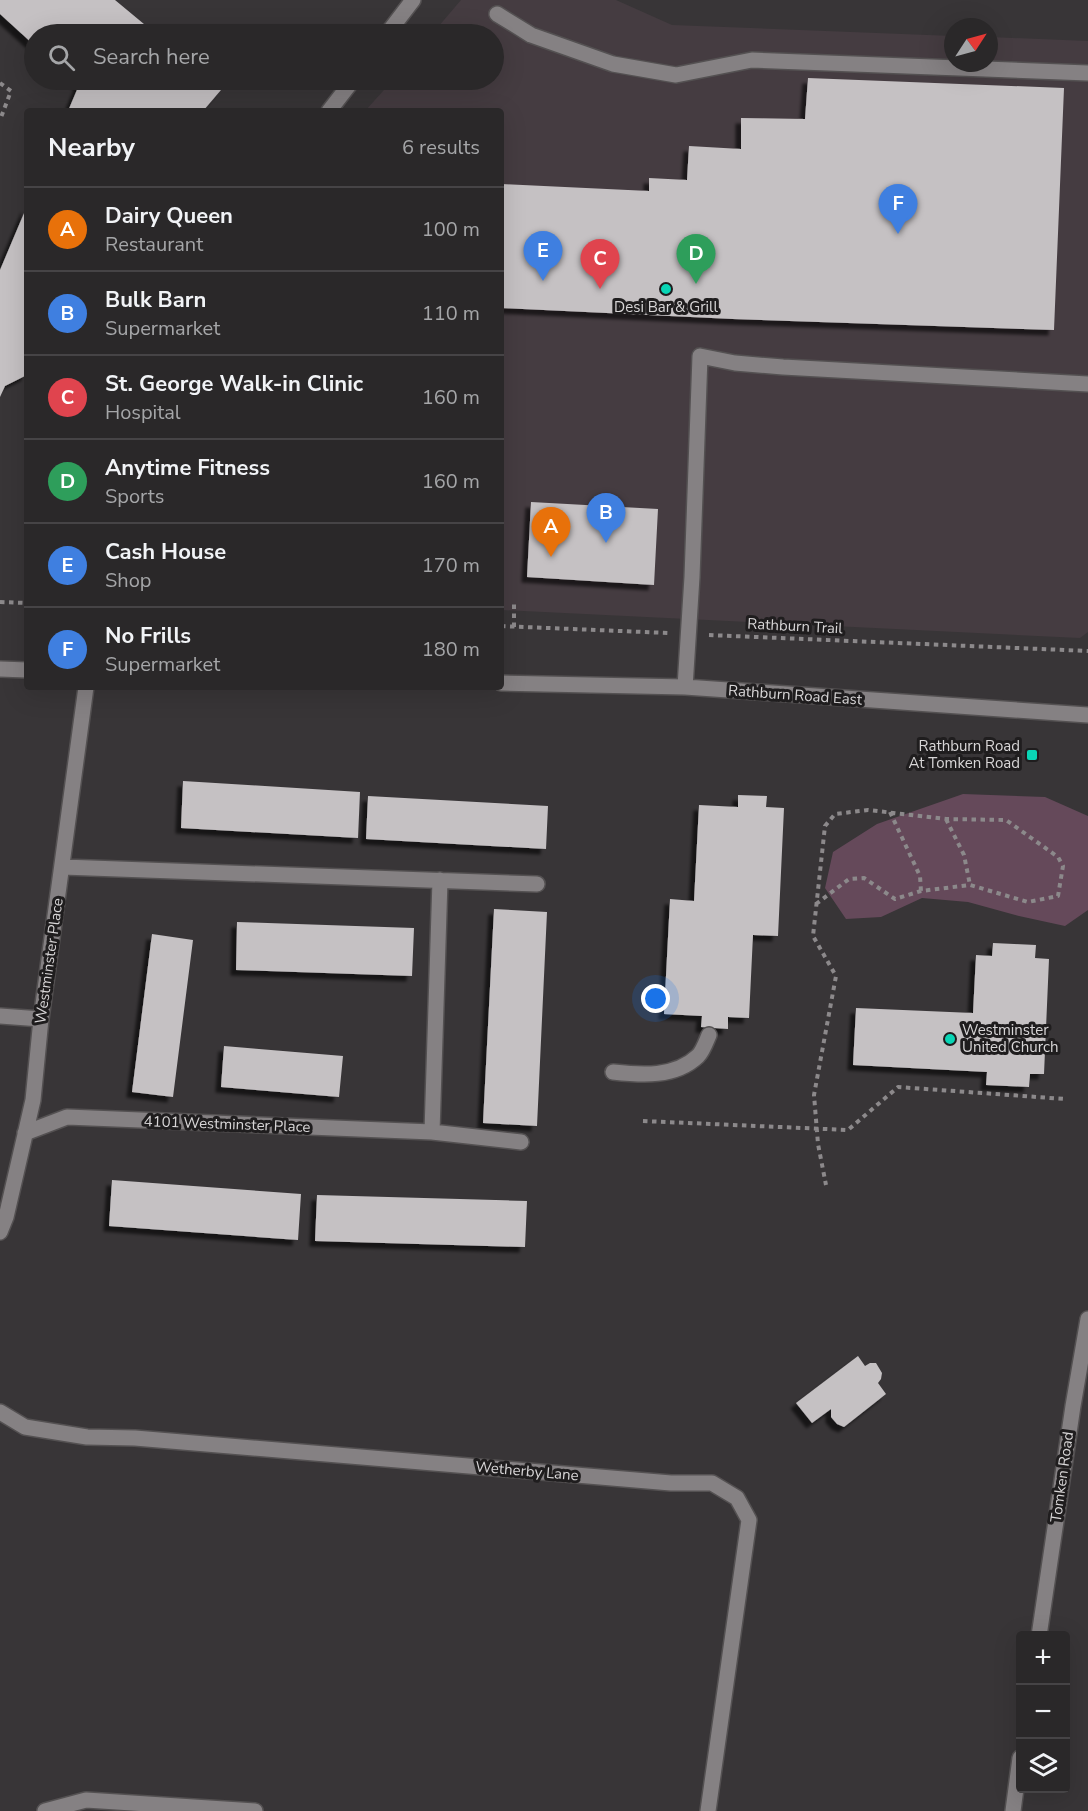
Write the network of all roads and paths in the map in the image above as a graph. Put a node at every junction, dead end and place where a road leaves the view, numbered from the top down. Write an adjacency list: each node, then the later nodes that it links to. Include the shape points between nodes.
1 (413, 0): 3 (street)
2 (497, 14): 4 (street, via 531,35 613,64 676,75 752,60)
3 (395, 24)
4 (1088, 73)
5 (0, 83): 8 (path, via 11,91)
6 (345, 90): 7 (street)
7 (331, 108)
8 (0, 120)
9 (1088, 384): 15 (street, via 783,367 700,356)
10 (0, 602): 11 (path)
11 (24, 603)
12 (514, 604): 14 (path)
13 (504, 626): 14 (path, Rathburn Trail)
14 (514, 627): 15 (path, Rathburn Trail)
15 (688, 634): 16 (path, Rathburn Trail); 20 (street)
16 (1088, 651)
17 (0, 669): 18 (street)
18 (24, 670)
19 (504, 683): 20 (street, Rathburn Road East)
20 (685, 687): 22 (street, Rathburn Road East)
21 (87, 690): 25 (street, Westminster Place)
22 (1088, 715)
23 (890, 813): 24 (path); 29 (path, via 920,876); 30 (path, via 868,810 835,814 825,826)
24 (946, 819): 28 (path, via 964,855); 28 (path, via 1006,820 1058,857 1063,866 1058,896 1028,902)
25 (63, 867): 26 (street); 32 (street, Westminster Place)
26 (440, 880): 27 (street); 38 (street)
27 (537, 884)
28 (970, 885): 29 (path)
29 (921, 891): 30 (path, via 895,899 864,878 849,879)
30 (816, 904): 37 (path, via 813,936 836,976 814,1095)
31 (0, 1016): 32 (street)
32 (41, 1019): 39 (street, Westminster Place)
33 (709, 1035): 34 (street, via 700,1054 686,1065 639,1075)
34 (612, 1072)
35 (1065, 1099): 37 (path, via 898,1087 849,1130)
36 (643, 1121): 37 (path)
37 (817, 1129): 41 (path)
38 (432, 1132): 39 (street, 4101 Westminster Place, via 67,1117); 40 (street, 4101 Westminster Place)
39 (26, 1133): 42 (street, Westminster Place)
40 (522, 1142)
41 (826, 1185)
42 (0, 1232)
43 (1088, 1319): 45 (street, Tomken Road)
44 (0, 1412): 49 (street, Wetherby Lane, via 25,1426 87,1437 670,1483 712,1483 737,1498 749,1520)
45 (1040, 1631)
46 (1016, 1788): 50 (street)
47 (45, 1811): 48 (street, via 86,1800)
48 (255, 1811)
49 (708, 1811)
50 (1013, 1811)

